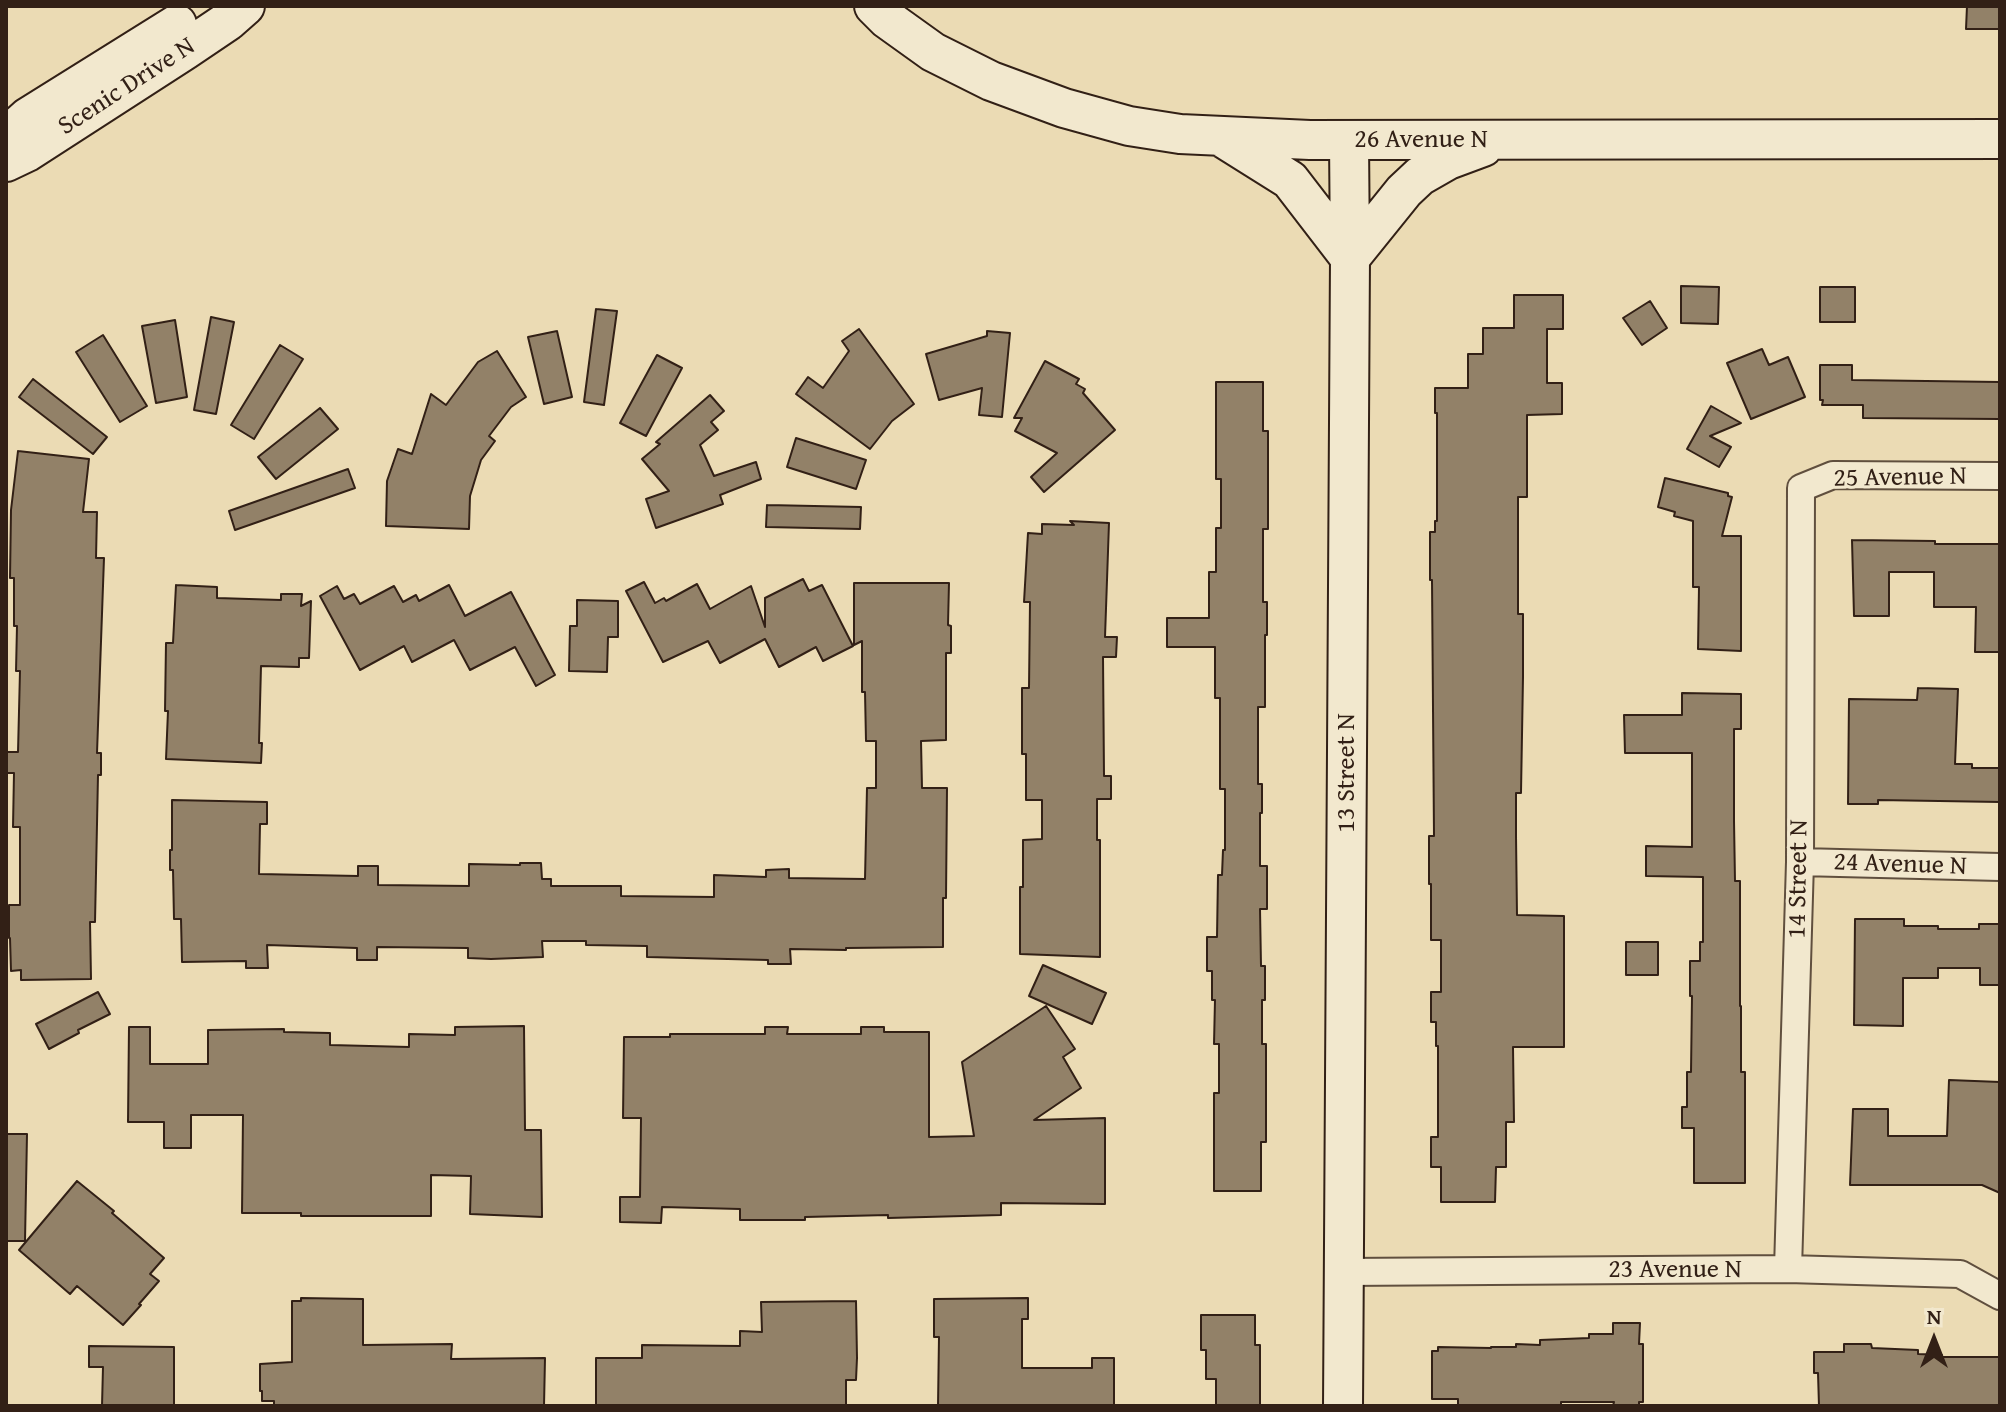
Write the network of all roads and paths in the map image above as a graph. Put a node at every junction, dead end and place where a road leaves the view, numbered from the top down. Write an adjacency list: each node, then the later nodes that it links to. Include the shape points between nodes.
1 (207, 6): 5 (main road, Scenic Drive N, via 28,117)
2 (245, 6): 9 (main road, Scenic Drive N, via 185,50)
3 (874, 6): 4 (main road, 26 Avenue N, via 933,52 991,81 1129,126)
4 (1220, 136): 7 (main road, 26 Avenue N); 10 (main road, via 1290,180)
5 (6, 137)
6 (2000, 139): 8 (main road, 26 Avenue N)
7 (1349, 140): 8 (main road, 26 Avenue N); 10 (main road, 13 Street N)
8 (1502, 140): 10 (main road, via 1420,176)
9 (6, 162)
10 (1350, 258): 16 (main road, 13 Street N)
11 (2000, 476): 12 (street, 25 Avenue N, via 1833,475)
12 (1801, 488): 13 (street, 14 Street N)
13 (1800, 862): 14 (street, 24 Avenue N); 15 (street, 14 Street N)
14 (2000, 867)
15 (1788, 1269): 16 (street, 23 Avenue N); 17 (street, 23 Avenue N, via 1960,1274)
16 (1343, 1272): 18 (main road, 13 Street N)
17 (2000, 1296)
18 (1343, 1406)

